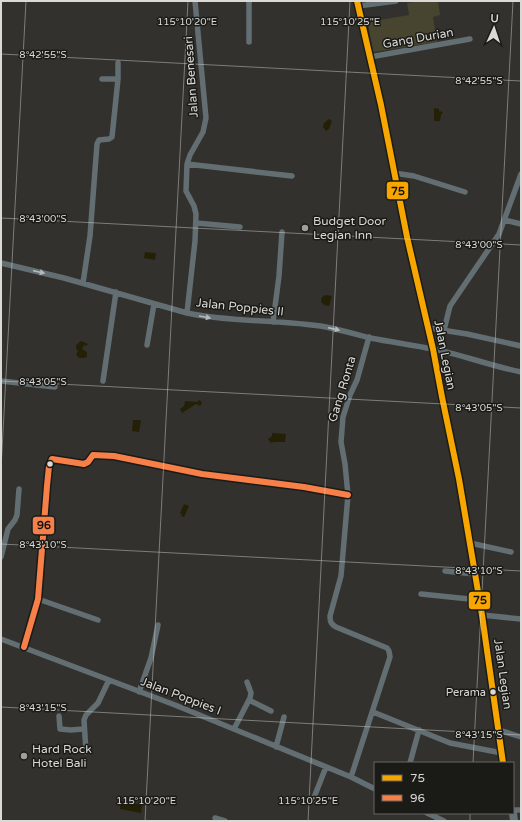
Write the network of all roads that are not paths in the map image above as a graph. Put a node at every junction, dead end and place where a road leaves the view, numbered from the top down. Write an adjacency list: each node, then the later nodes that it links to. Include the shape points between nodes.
1 (196, 1): 11 (street, Jalan Benesari, via 206,118 203,132)
2 (249, 1): 6 (street)
3 (396, 1): 4 (street)
4 (358, 3): 7 (main road, Jalan Legian)
5 (470, 39): 7 (street, Gang Durian)
6 (249, 42)
7 (370, 58): 12 (main road, Jalan Legian)
8 (118, 63): 10 (street)
9 (102, 79): 10 (street)
10 (118, 79): 22 (street, via 112,137 99,140 97,144 90,236)
11 (187, 164): 14 (street); 17 (street, Jalan Benesari, via 186,191 194,206)
12 (394, 173): 15 (street, via 414,176); 27 (main road, Jalan Legian)
13 (521, 174): 16 (street)
14 (292, 176)
15 (465, 192)
16 (504, 220): 18 (street); 28 (street, via 499,234 450,306)
17 (196, 223): 19 (street); 25 (street, Jalan Benesari)
18 (521, 224)
19 (240, 227)
20 (282, 232): 26 (street, via 280,276)
21 (1, 263): 22 (street, Jalan Poppies II, one-way to 22)
22 (83, 283): 23 (street, Jalan Poppies II)
23 (116, 292): 24 (street, Jalan Poppies II); 35 (street)
24 (154, 304): 25 (street, Jalan Poppies II); 30 (street)
25 (187, 313): 26 (street, Jalan Poppies II, one-way to 26, via 231,320)
26 (273, 322): 29 (street, Jalan Poppies II, one-way to 29, via 320,326)
27 (428, 328): 28 (street); 32 (main road, Jalan Legian)
28 (444, 330): 31 (street)
29 (369, 338): 32 (street, Jalan Poppies II); 38 (street, Gang Ronta, via 342,424 341,442)
30 (147, 346)
31 (521, 346)
32 (433, 349): 33 (street, Jalan Poppies II); 39 (main road, Jalan Legian, via 460,479)
33 (521, 372)
34 (1, 381): 36 (street)
35 (103, 381)
36 (55, 387)
37 (19, 489): 41 (street, via 16,520 8,529)
38 (348, 494): 45 (street, via 202,474 114,456 95,455 84,464 52,459 46,493); 58 (street, Gang Ronta, via 341,576 330,621 336,627 389,651 390,657)
39 (470, 543): 40 (street); 43 (main road, Jalan Legian)
40 (511, 552)
41 (1, 557)
42 (445, 571): 43 (street)
43 (475, 574): 46 (main road, Jalan Legian)
44 (421, 594): 46 (street)
45 (38, 599): 49 (street); 52 (street)
46 (479, 600): 47 (main road, Jalan Legian)
47 (482, 615): 48 (street); 64 (main road, Jalan Legian)
48 (521, 619)
49 (98, 620)
50 (158, 624): 55 (street)
51 (1, 639): 52 (street, Jalan Poppies I)
52 (24, 647): 53 (street, Jalan Poppies I)
53 (109, 680): 55 (street, Jalan Poppies I); 61 (street, via 98,703 86,715)
54 (247, 682): 56 (street, via 251,693)
55 (140, 692): 62 (street, Jalan Poppies I)
56 (249, 700): 57 (street); 62 (street)
57 (272, 711)
58 (373, 712): 63 (street); 72 (street)
59 (59, 716): 61 (street, via 60,729)
60 (284, 717): 66 (street)
61 (83, 729): 67 (street)
62 (234, 729): 66 (street, Jalan Poppies I)
63 (418, 730): 68 (street, via 450,743); 69 (street)
64 (499, 730): 65 (street); 68 (main road, Jalan Legian)
65 (521, 737)
66 (276, 747): 71 (street, Jalan Poppies I)
67 (86, 752)
68 (502, 753): 70 (main road, Jalan Legian)
69 (410, 762)
70 (504, 762)
71 (326, 767): 72 (street, Jalan Poppies I); 74 (street)
72 (351, 777): 73 (street, Jalan Poppies I)
73 (374, 788)
74 (313, 800)
75 (429, 814): 78 (street)
76 (215, 818): 77 (street)
77 (225, 821)
78 (444, 821)

